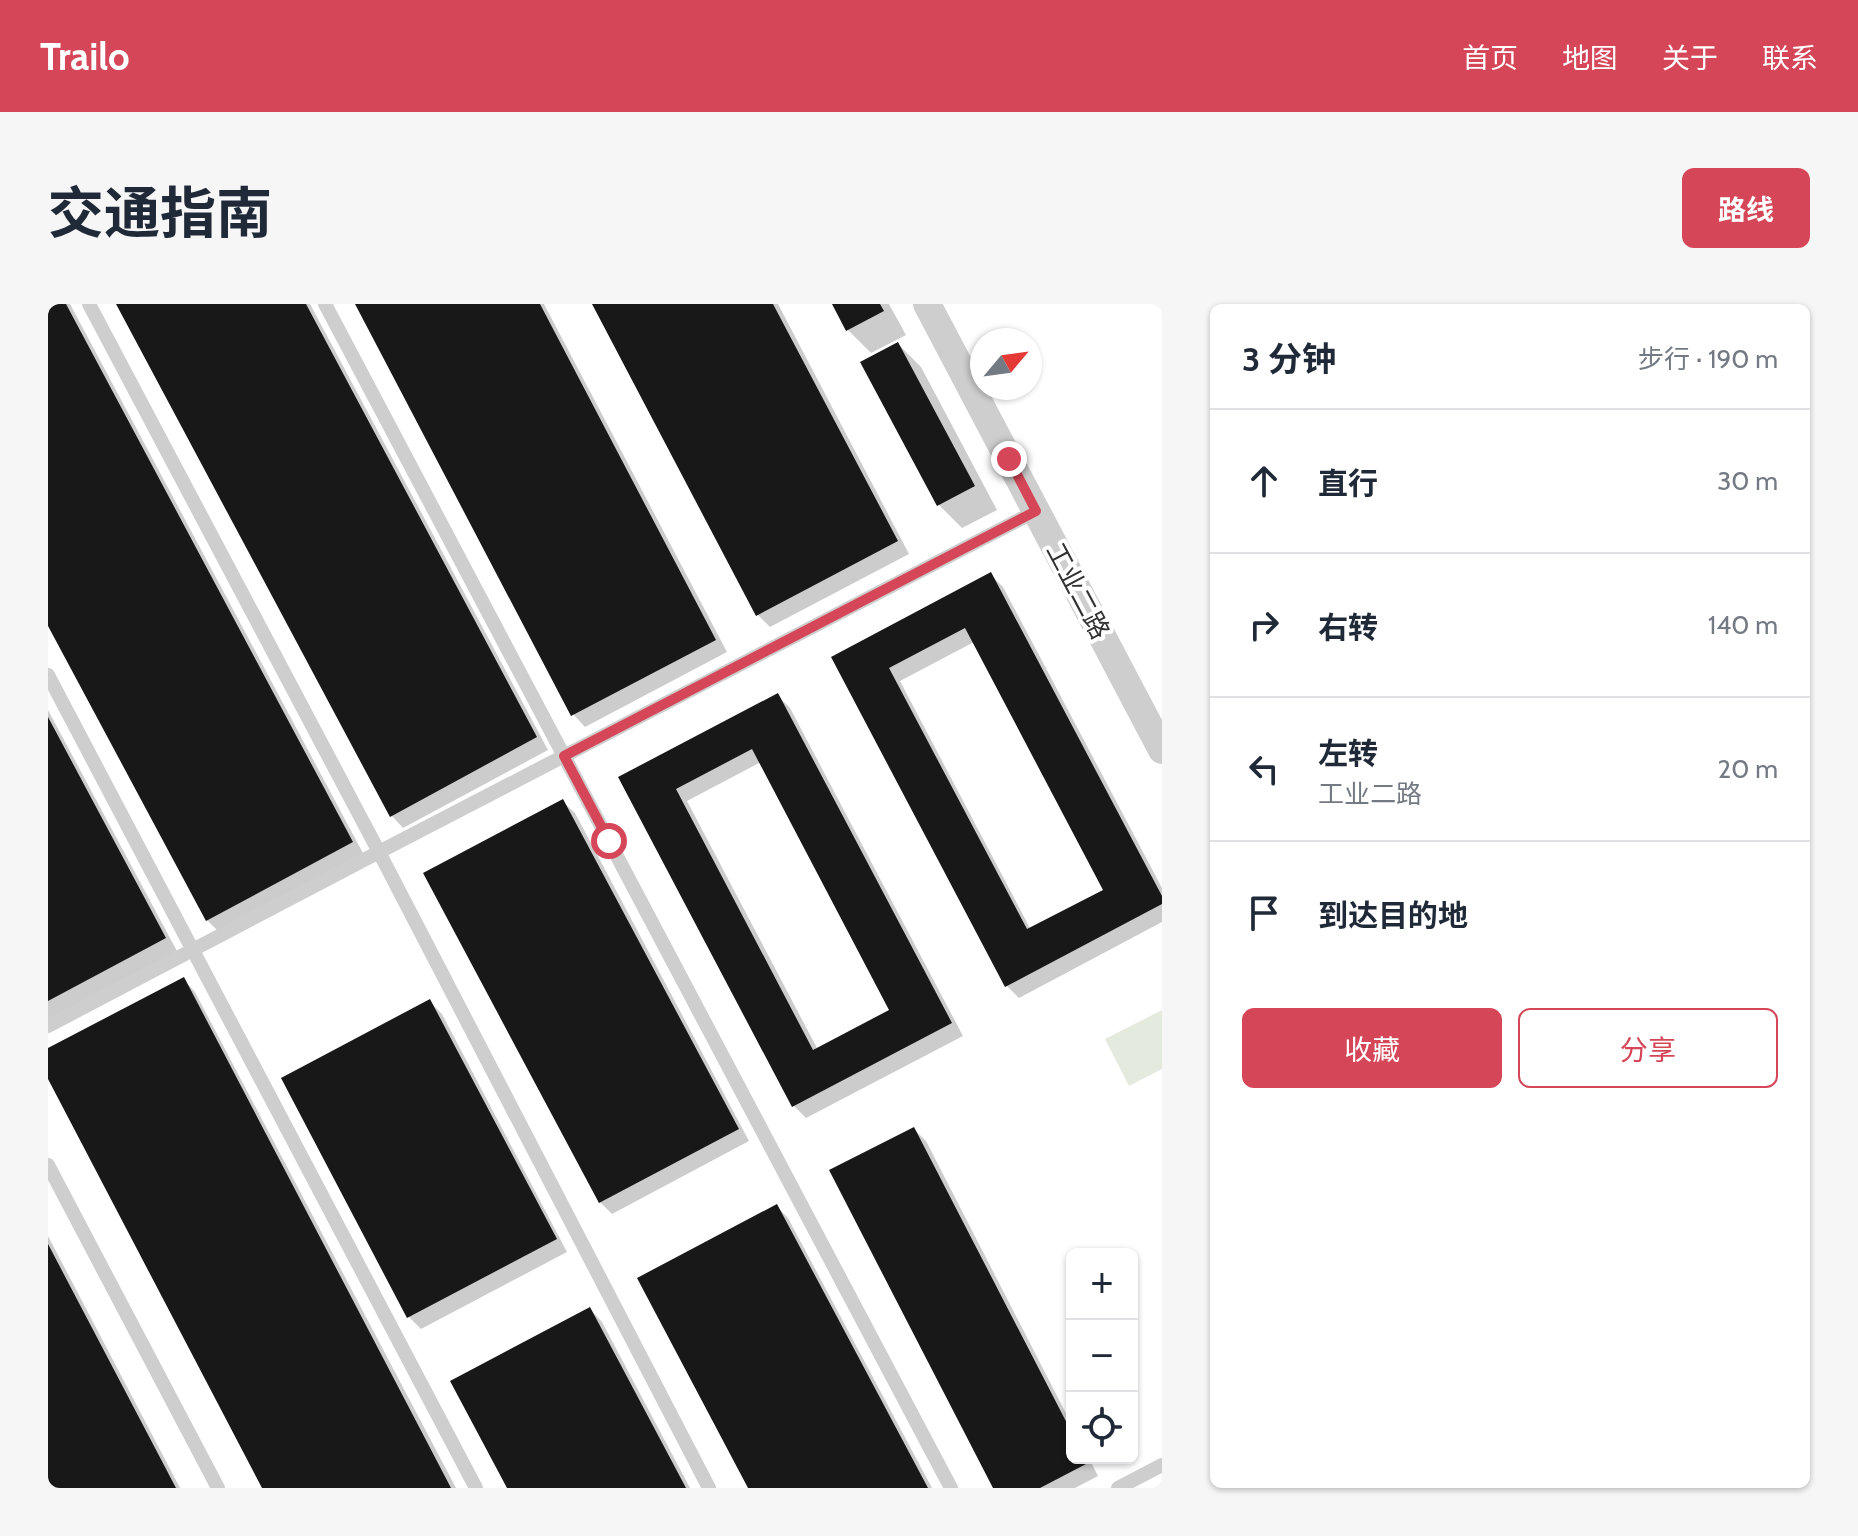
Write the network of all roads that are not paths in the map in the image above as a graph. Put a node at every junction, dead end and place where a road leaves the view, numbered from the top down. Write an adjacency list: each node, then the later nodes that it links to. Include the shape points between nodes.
1 (89, 304): 8 (lane)
2 (325, 304): 7 (lane)
3 (927, 304): 4 (street, 工业二路)
4 (1036, 511): 6 (street, 工业二路); 7 (lane)
5 (48, 675): 9 (lane)
6 (1162, 750)
7 (564, 756): 8 (lane); 16 (lane)
8 (379, 852): 9 (lane); 15 (lane)
9 (193, 950): 10 (lane); 14 (lane)
10 (48, 1026)
11 (48, 1165): 13 (lane)
12 (1162, 1465): 17 (lane)
13 (218, 1488)
14 (476, 1488)
15 (709, 1488)
16 (951, 1488)
17 (1118, 1488)

